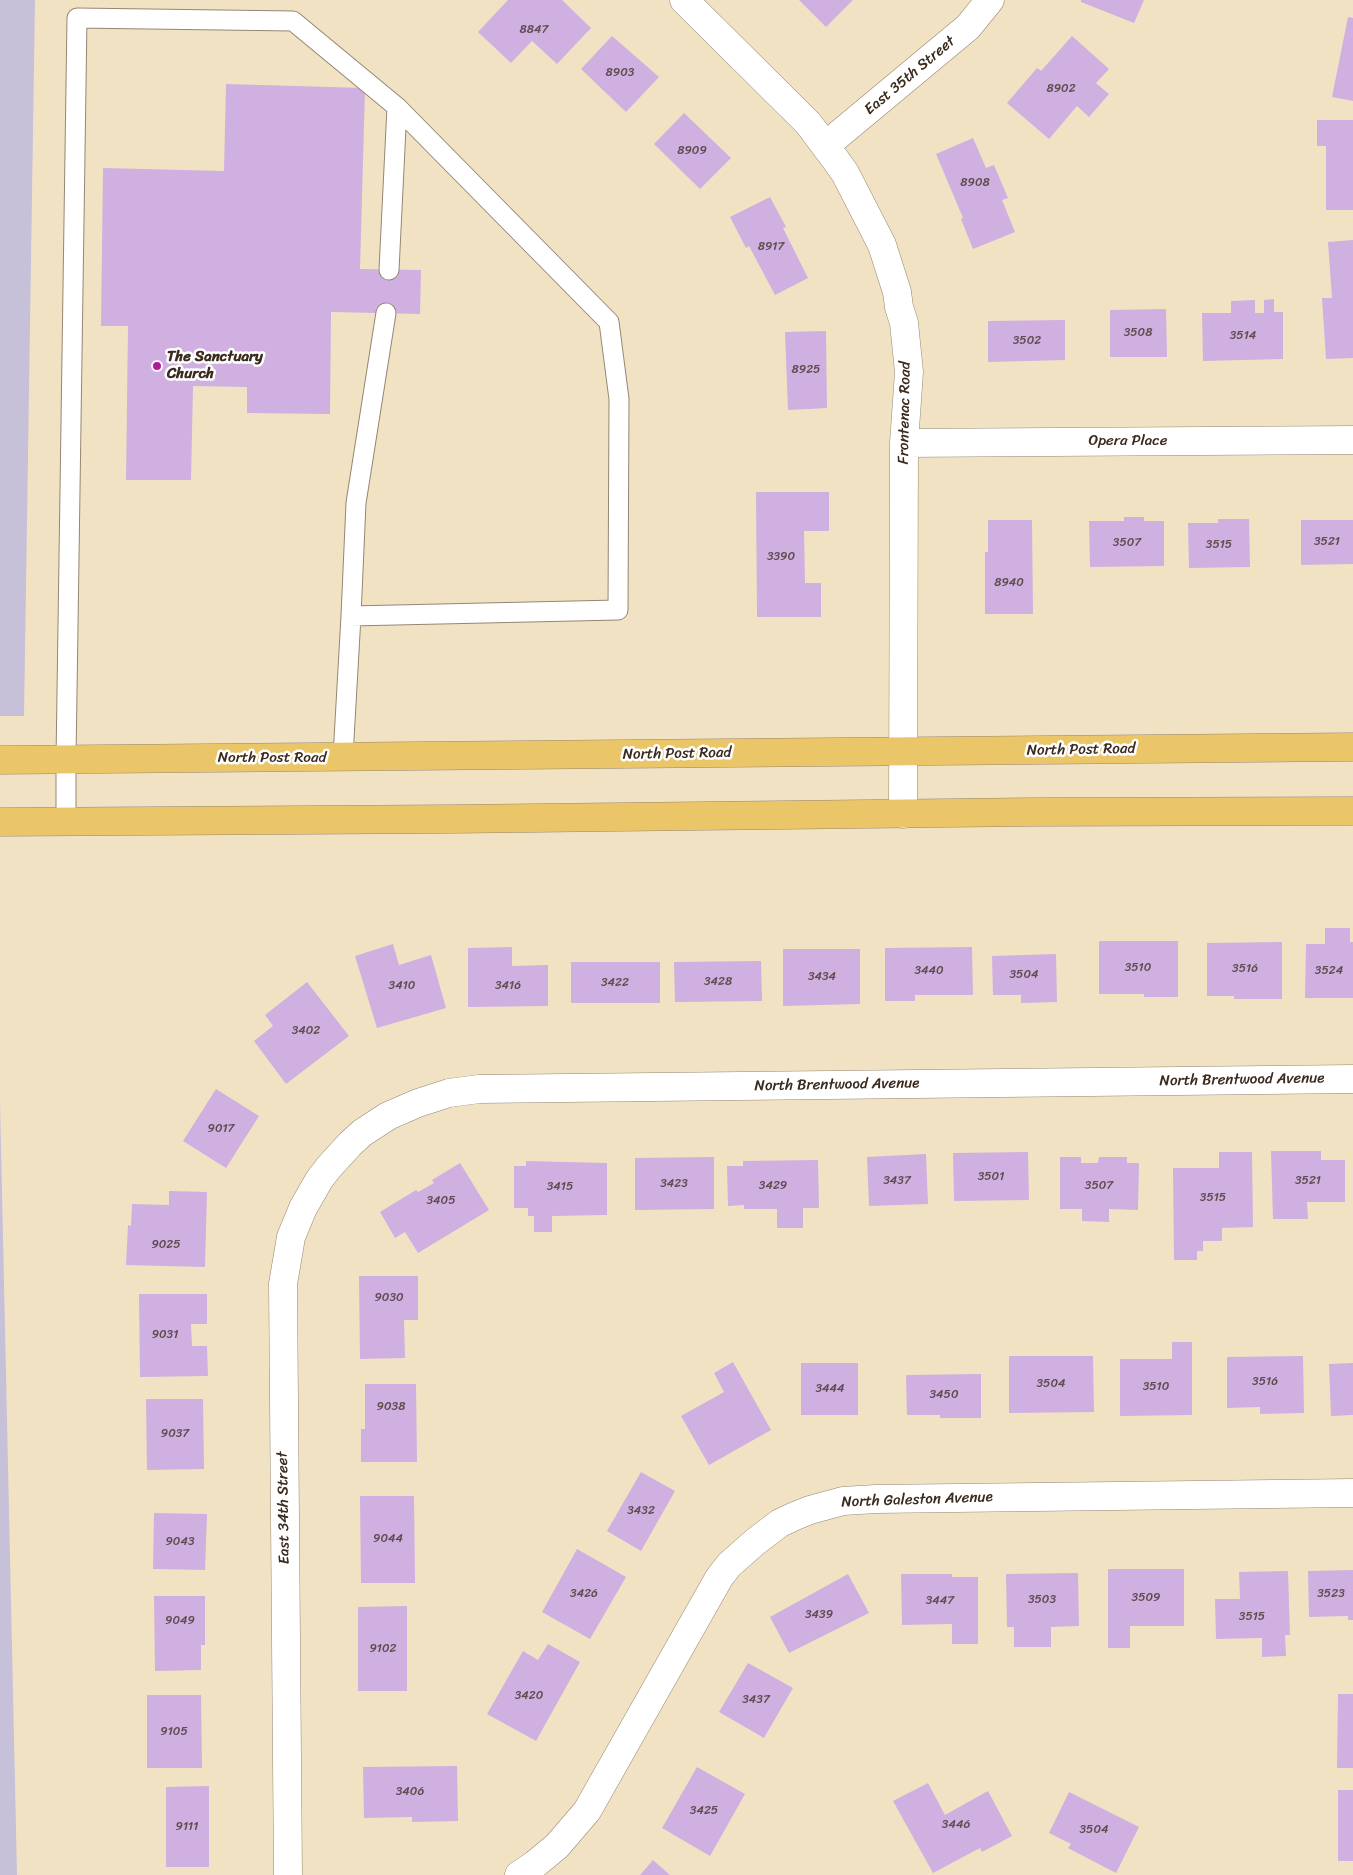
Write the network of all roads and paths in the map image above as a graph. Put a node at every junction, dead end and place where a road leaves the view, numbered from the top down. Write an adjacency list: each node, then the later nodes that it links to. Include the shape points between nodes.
1 (684, 0): 4 (street, Frontenac Road, via 808,123)
2 (990, 0): 4 (street, East 35th Street, via 968,27)
3 (397, 107): 5 (lane); 9 (lane, via 609,322 620,399 618,610); 14 (lane, via 293,21 76,18)
4 (825, 146): 8 (street, Frontenac Road, via 845,173 868,216 882,245 897,292 909,372)
5 (389, 270)
6 (386, 313): 9 (lane, via 356,503)
7 (1353, 440): 8 (street, Opera Place)
8 (904, 443): 11 (street, Frontenac Road)
9 (351, 616): 12 (lane)
10 (1353, 747): 11 (main road, North Post Road)
11 (903, 752): 12 (main road, North Post Road); 16 (street, Frontenac Road)
12 (343, 757): 14 (main road, North Post Road)
13 (0, 760): 14 (main road, North Post Road)
14 (66, 760): 17 (lane)
15 (1353, 811): 16 (main road)
16 (903, 814): 17 (main road)
17 (66, 821): 18 (main road)
18 (0, 822)
19 (1353, 1079): 20 (street, North Brentwood Avenue, via 464,1090 434,1097 388,1116 362,1133)
20 (339, 1155): 22 (street, East 34th Street, via 319,1180 296,1222 283,1284)
21 (1353, 1493): 23 (street, North Galeston Avenue, via 876,1499 843,1501 795,1516 754,1542 719,1578 587,1811 557,1846)
22 (288, 1875)
23 (519, 1875)

